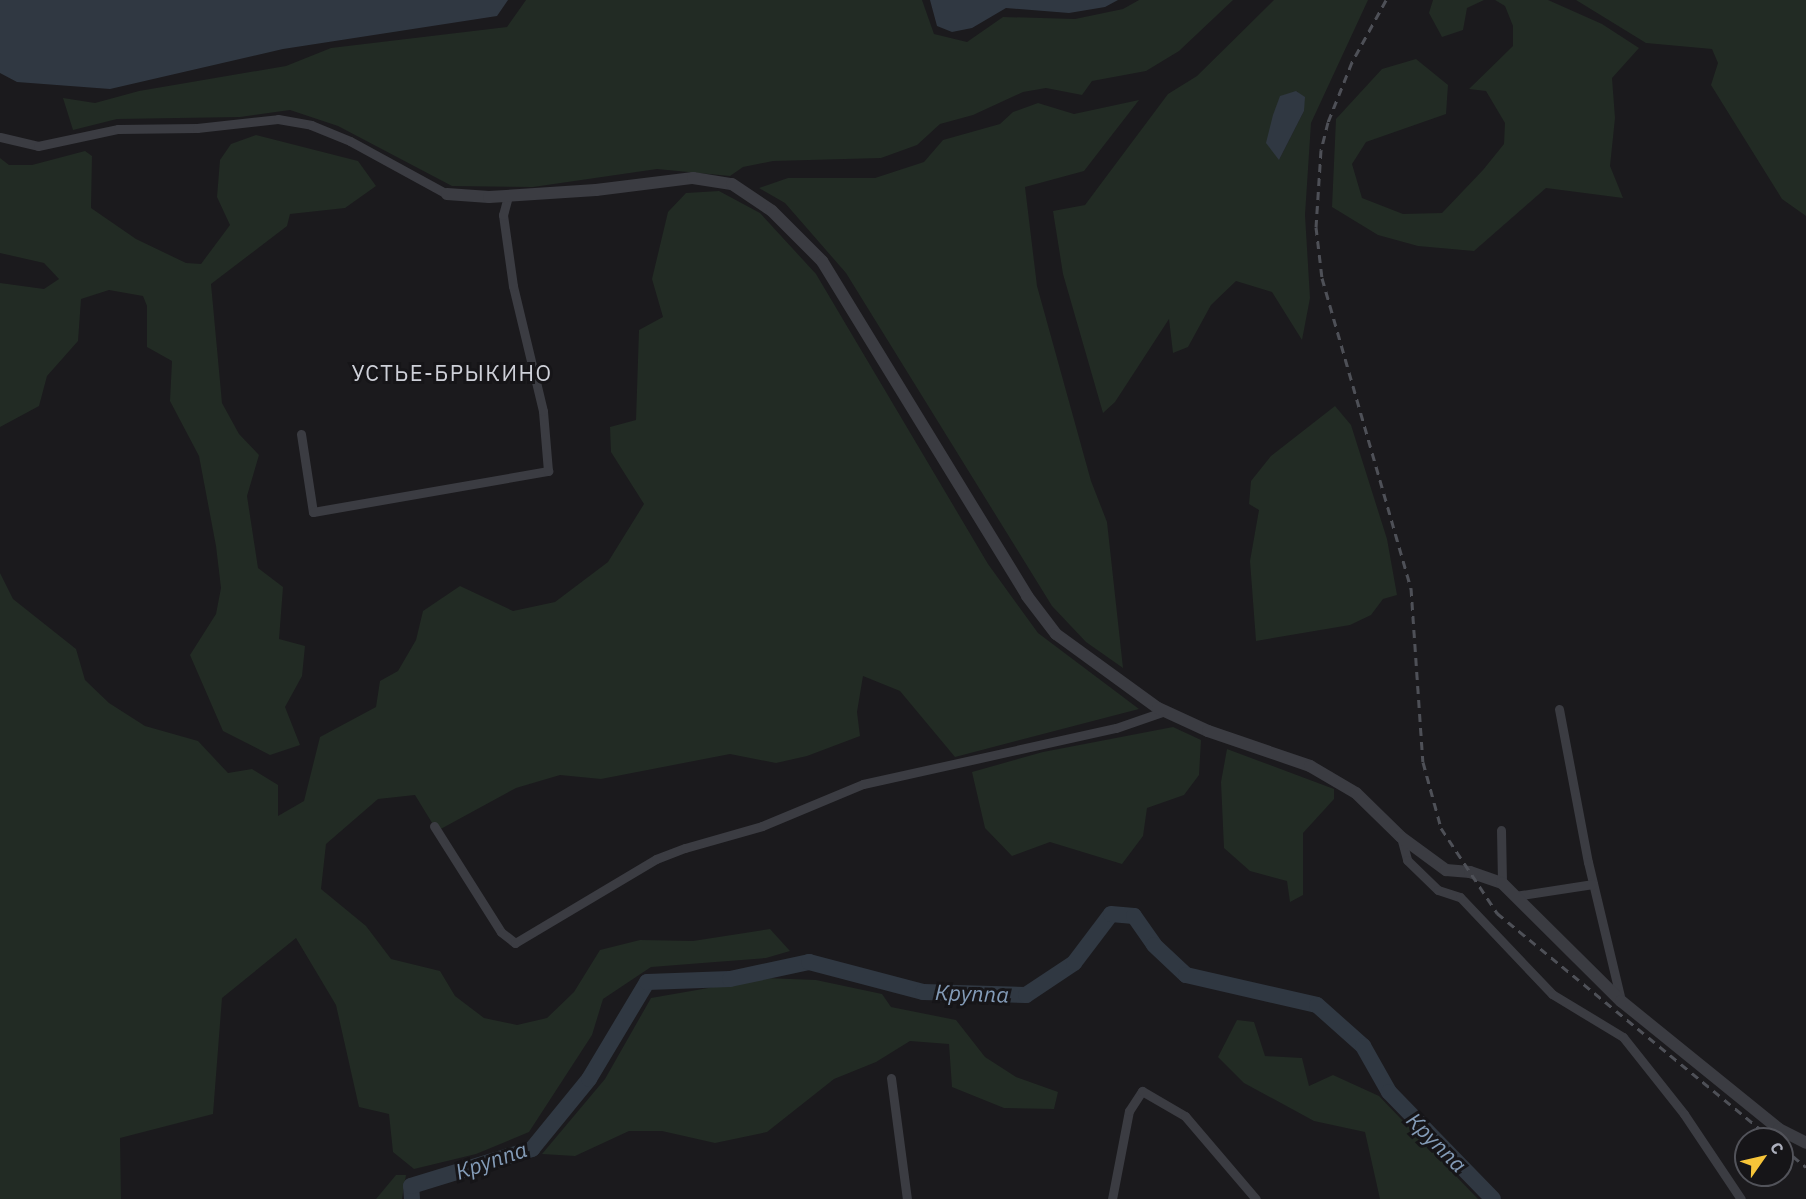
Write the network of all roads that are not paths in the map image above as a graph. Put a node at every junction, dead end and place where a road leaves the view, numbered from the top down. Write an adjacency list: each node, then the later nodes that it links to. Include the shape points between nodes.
1 (0, 136): 2 (street, via 38,146 118,129 197,128 278,119 311,125 350,141)
2 (447, 194): 3 (street)
3 (508, 196): 4 (street, via 503,215 513,286 541,399 548,471 314,512); 6 (street, via 693,178 732,184 772,211 822,261 1027,596 1056,634)
4 (302, 434)
5 (1559, 709): 11 (street)
6 (1165, 711): 7 (street, via 1116,728 864,784 762,826 685,848 515,943 501,932); 9 (street, via 1253,749 1310,766 1356,793)
7 (434, 826)
8 (1501, 830): 10 (street)
9 (1401, 837): 10 (street, via 1446,870 1470,872); 19 (street, via 1407,860 1438,890 1460,897 1552,994 1623,1037 1684,1114)
10 (1502, 883): 12 (street)
11 (1593, 884): 12 (street); 13 (street)
12 (1515, 896): 13 (street)
13 (1622, 1000): 15 (street, via 1779,1129)
14 (891, 1078): 16 (street)
15 (1806, 1143)
16 (907, 1199)
17 (1112, 1199): 18 (street, via 1128,1111 1142,1091 1185,1116)
18 (1256, 1199)
19 (1741, 1199)

